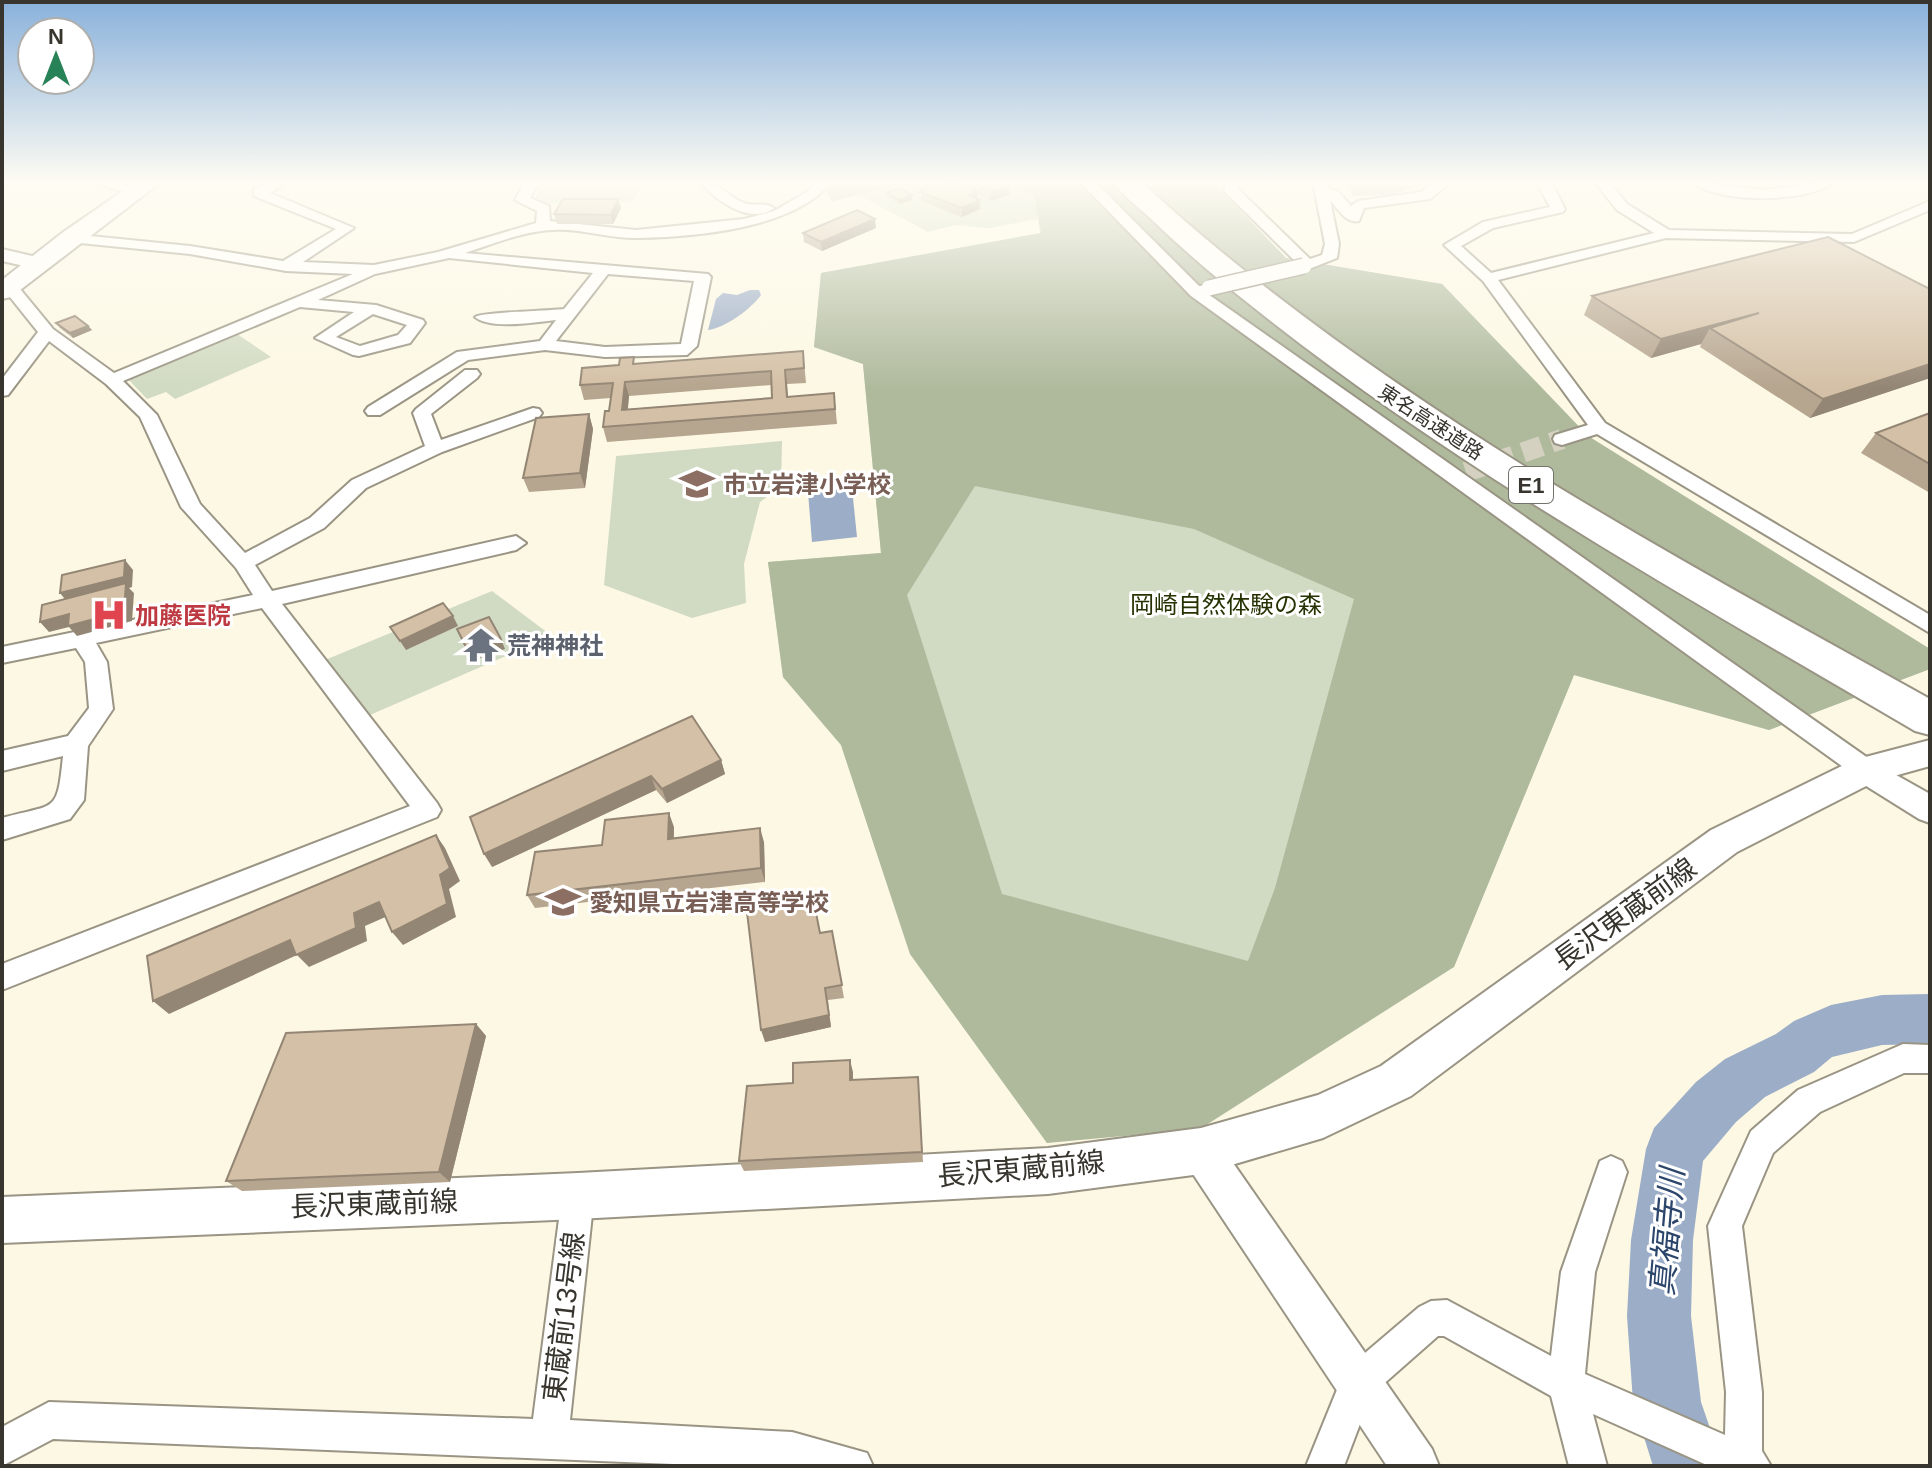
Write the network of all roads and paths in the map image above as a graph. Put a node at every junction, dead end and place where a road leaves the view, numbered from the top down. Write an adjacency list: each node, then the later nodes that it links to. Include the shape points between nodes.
1 (54, 251): 13 (main road)
2 (193, 251): 15 (street)
3 (311, 251): 15 (street)
4 (458, 251): 12 (street)
5 (1152, 251): 20 (street)
6 (1214, 251): 41 (highway, 東名高速道路 / E1, via 1334,357 1424,419 1729,603)
7 (1292, 251): 14 (street)
8 (1331, 251): 14 (street, via 1329,258)
9 (1457, 251): 18 (street)
10 (1599, 251): 18 (street)
11 (2, 255): 13 (street)
12 (441, 256): 16 (street); 17 (street)
13 (38, 263): 19 (main road)
14 (1306, 265): 20 (street, bridge)
15 (286, 266): 17 (street)
16 (604, 269): 23 (street); 26 (street, via 703,277 689,346 671,353)
17 (374, 270): 21 (street)
18 (1488, 278): 32 (street)
19 (6, 289): 25 (street)
20 (1203, 291): 45 (street)
21 (300, 303): 22 (street); 28 (street)
22 (367, 311): 22 (street, via 403,315 417,323 404,339 359,351 323,338)
23 (566, 314): 24 (street); 26 (street)
24 (483, 317)
25 (47, 332): 28 (street); 29 (street)
26 (545, 345): 30 (street, via 463,356)
27 (471, 374): 34 (street, via 422,413)
28 (112, 380): 36 (street, via 148,415 191,507)
29 (2, 391)
30 (374, 411)
31 (533, 413): 34 (street)
32 (1599, 427): 33 (street); 38 (street)
33 (1562, 439)
34 (435, 448): 36 (street, via 359,484 317,523)
35 (516, 543): 37 (street)
36 (243, 563): 37 (street)
37 (267, 600): 39 (street); 48 (street, via 428,810)
38 (1930, 625)
39 (82, 639): 40 (street); 42 (street, via 96,662 101,709)
40 (2, 655)
41 (1926, 705)
42 (76, 744): 44 (street); 47 (street, via 71,800 61,812)
43 (1930, 753): 45 (main road, 長沢東蔵前線)
44 (2, 761)
45 (1866, 770): 46 (street); 50 (main road, 長沢東蔵前線, via 1724,841 1396,1081 1323,1116)
46 (1930, 810)
47 (2, 829)
48 (2, 977)
49 (1930, 1059): 58 (street, via 1903,1058 1809,1101 1762,1142 1725,1226 1744,1392)
50 (1201, 1151): 52 (main road, 長沢東蔵前線, via 1048,1171); 54 (street)
51 (1611, 1172): 55 (street, via 1578,1272)
52 (578, 1196): 53 (main road, 長沢東蔵前線); 56 (street, 東蔵前13号線)
53 (2, 1220)
54 (1358, 1383): 55 (street, via 1431,1319 1447,1318); 60 (street); 61 (street)
55 (1566, 1384): 58 (street); 62 (street)
56 (549, 1438): 57 (street, via 49,1420); 59 (street, via 792,1451)
57 (2, 1448)
58 (1746, 1465)
59 (854, 1466)
60 (1325, 1466)
61 (1415, 1466)
62 (1588, 1466)

